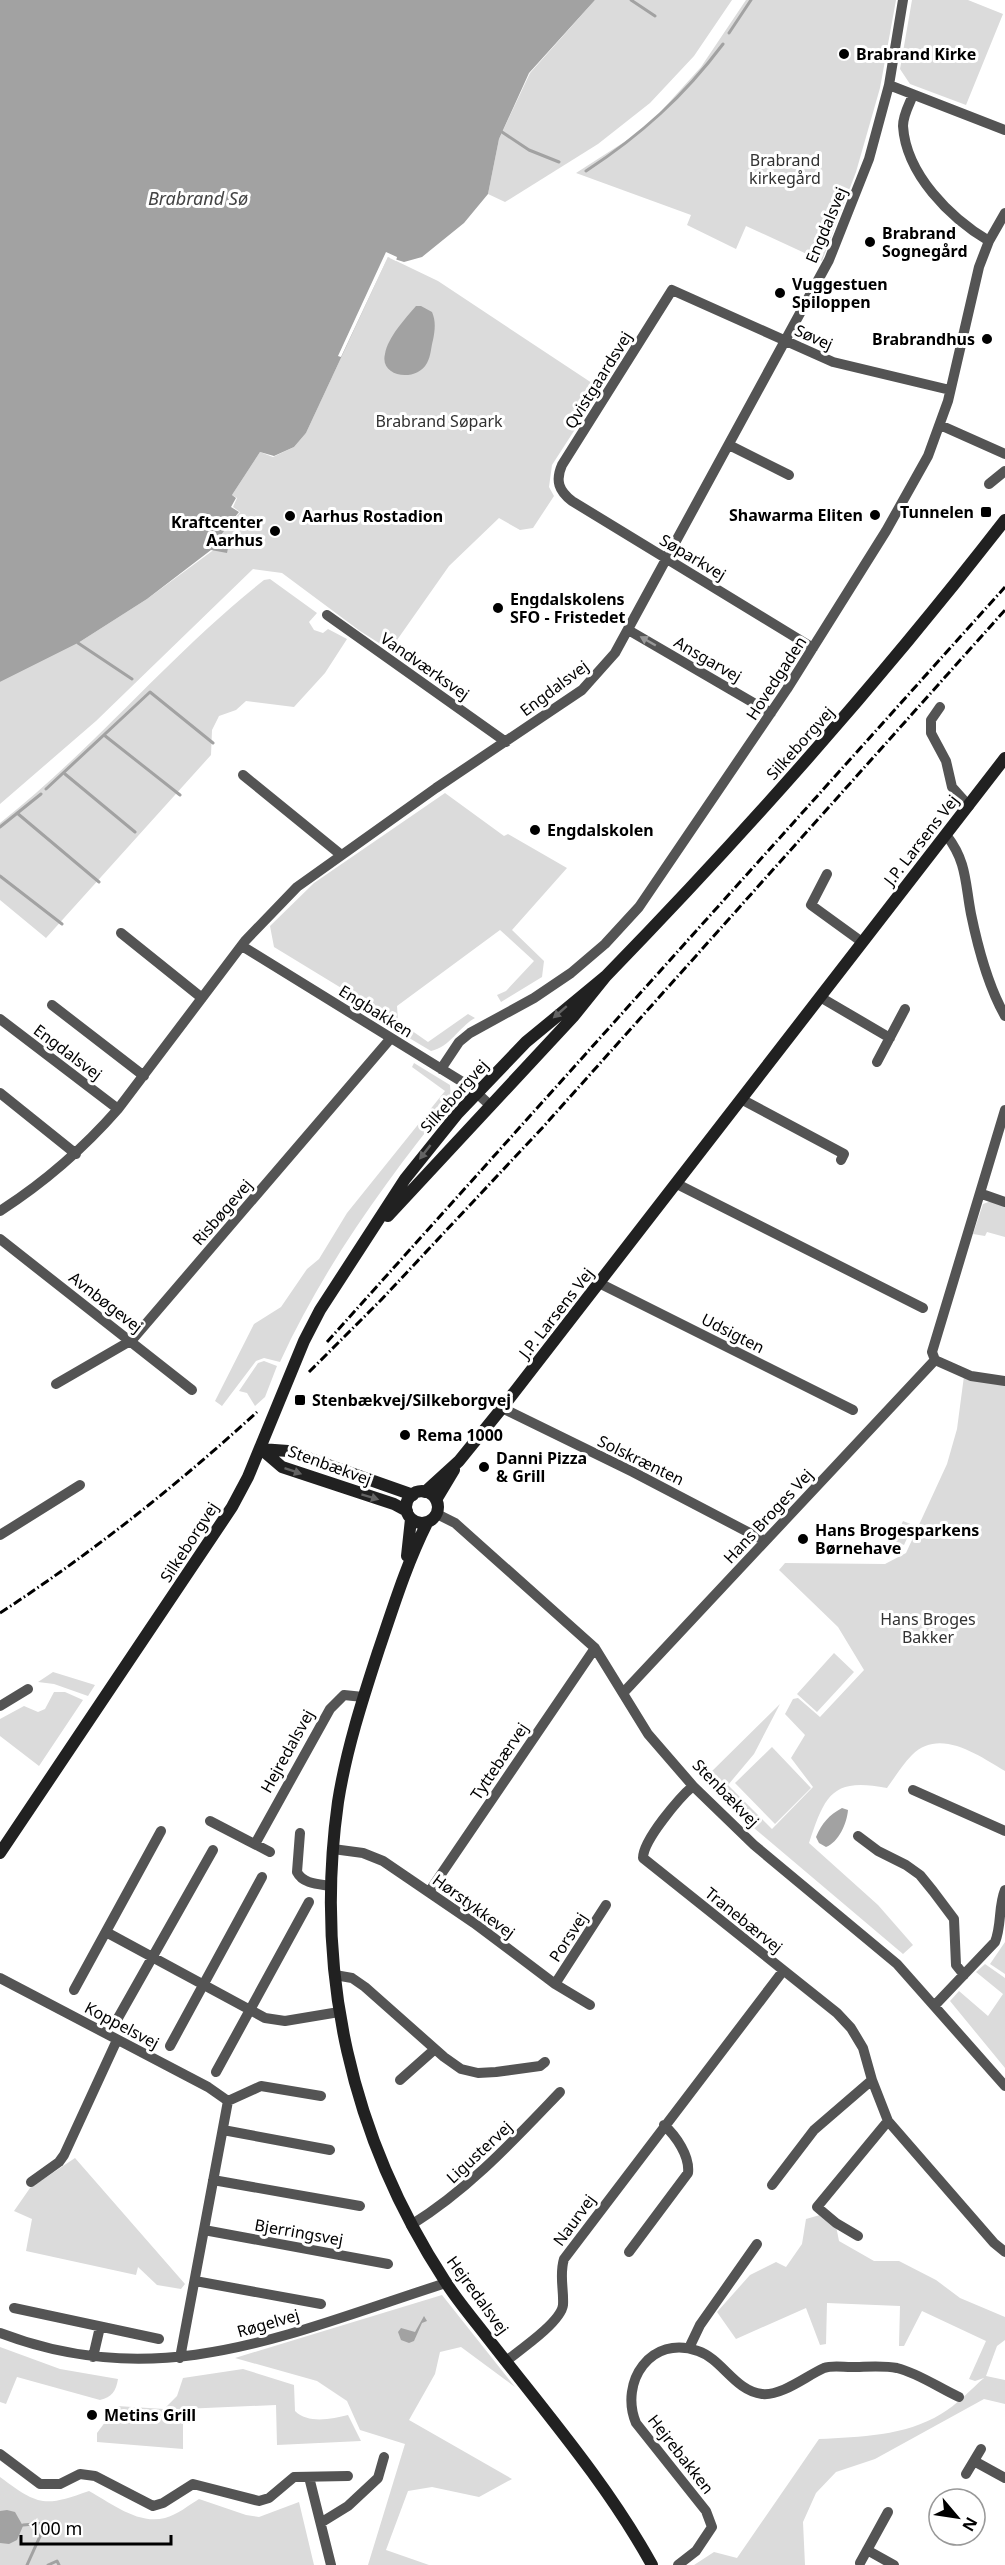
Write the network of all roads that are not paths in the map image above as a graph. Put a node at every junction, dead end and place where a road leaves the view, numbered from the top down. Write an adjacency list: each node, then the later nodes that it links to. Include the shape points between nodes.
1 (903, 0): 2 (street, Engdalsvej)
2 (889, 85): 3 (street); 8 (street, Engdalsvej, via 851,210)
3 (914, 95): 4 (street); 6 (street, via 903,126 918,170 950,214)
4 (1004, 127)
5 (1005, 213): 6 (street, Hovedgaden)
6 (989, 241): 9 (street, Hovedgaden)
7 (672, 290): 8 (street, Søvej); 16 (street, Qvistgaardsvej, via 562,465)
8 (785, 342): 9 (street, Søvej, via 833,362); 11 (street, Engdalsvej)
9 (951, 390): 10 (street, Hovedgaden)
10 (940, 425): 12 (street); 21 (street, Hovedgaden, via 913,486)
11 (729, 445): 14 (street); 18 (street, Engdalsvej)
12 (1005, 454)
13 (1005, 471): 15 (street)
14 (789, 475)
15 (989, 483)
16 (560, 489): 18 (street, Søparkvej, via 572,501)
17 (1005, 520): 34 (street, Silkeborgvej, via 927,621 824,742)
18 (667, 558): 20 (street, Engdalsvej); 21 (street, Søparkvej)
19 (327, 615): 24 (street, Vandværksvej)
20 (630, 631): 23 (street, Ansgarvej, one-way to 20); 24 (street, Engdalsvej, via 601,672 582,690)
21 (813, 648): 23 (street, Hovedgaden)
22 (940, 707): 27 (street, via 931,720 931,733 946,761 952,787)
23 (771, 713): 44 (street, Hovedgaden, via 661,876 625,922 571,973 470,1033)
24 (506, 742): 29 (street, Engdalsvej)
25 (1005, 758): 27 (street, J.P. Larsens Vej)
26 (243, 775): 29 (street)
27 (969, 806): 28 (street, J.P. Larsens Vej)
28 (947, 836): 32 (street, J.P. Larsens Vej); 39 (street, via 963,863 979,946)
29 (340, 854): 33 (street, Engdalsvej, via 297,886)
30 (827, 874): 32 (street, via 811,905)
31 (121, 933): 36 (street)
32 (862, 942): 35 (street, J.P. Larsens Vej)
33 (242, 946): 36 (street, Engdalsvej); 41 (street, Engbakken)
34 (606, 976): 47 (street, Silkeborgvej, one-way to 47, via 526,1042); 49 (street, Silkeborgvej)
35 (820, 997): 42 (street); 48 (street, J.P. Larsens Vej)
36 (202, 998): 45 (street, Engdalsvej)
37 (52, 1005): 45 (street, Engdalsvej)
38 (905, 1009): 42 (street)
39 (1005, 1016)
40 (0, 1019): 50 (street, Engdalsvej)
41 (391, 1038): 44 (street, Engbakken); 62 (street, Risbøgevej)
42 (890, 1038): 43 (street)
43 (877, 1062)
44 (441, 1069): 47 (street, Engbakken)
45 (144, 1076): 50 (street, Engdalsvej)
46 (0, 1093): 52 (street)
47 (477, 1093): 49 (street, Engbakken); 58 (street, Silkeborgvej, one-way to 58, via 405,1179)
48 (741, 1099): 53 (street, via 844,1154); 54 (street, J.P. Larsens Vej)
49 (491, 1106): 58 (street, Silkeborgvej)
50 (118, 1109): 52 (street, Engdalsvej)
51 (1005, 1110): 55 (street)
52 (76, 1154): 57 (street, Engdalsvej)
53 (841, 1160)
54 (677, 1184): 60 (street, J.P. Larsens Vej); 61 (street)
55 (982, 1194): 56 (street); 63 (street, via 937,1334 932,1352)
56 (1005, 1202)
57 (0, 1211)
58 (373, 1232): 69 (street, Silkeborgvej, via 320,1310)
59 (0, 1239): 62 (street, Avnbøgevej)
60 (599, 1283): 67 (street, J.P. Larsens Vej); 68 (street, Udsigten)
61 (923, 1308)
62 (132, 1340): 65 (street, Risbøgevej); 66 (street, Avnbøgevej)
63 (935, 1360): 64 (street, via 971,1376); 78 (street, Hans Broges Vej)
64 (1005, 1381)
65 (56, 1384)
66 (192, 1390)
67 (502, 1408): 70 (street, J.P. Larsens Vej); 78 (street, Solskrænten)
68 (853, 1410)
69 (261, 1449): 72 (street, Stenbækvej, via 288,1451); 75 (street, Stenbækvej, one-way to 75, via 282,1467 394,1504); 96 (street, Silkeborgvej, via 211,1541)
70 (459, 1461): 72 (street, J.P. Larsens Vej); 73 (street, J.P. Larsens Vej)
71 (80, 1485): 77 (street)
72 (419, 1493): 73 (street); 75 (street, via 408,1500)
73 (436, 1500): 74 (street)
74 (437, 1514): 76 (street); 80 (street, Stenbækvej, via 455,1523)
75 (409, 1515): 76 (street, via 418,1523); 79 (street, Hejredalsvej)
76 (427, 1523): 79 (street, Hejredalsvej)
77 (0, 1535)
78 (765, 1541): 82 (street, Hans Broges Vej)
79 (405, 1567): 83 (street, Hejredalsvej)
80 (595, 1648): 82 (street, Stenbækvej); 100 (street, Tyttebærvej)
81 (28, 1689): 84 (street)
82 (624, 1692): 85 (street, Stenbækvej, via 648,1734)
83 (363, 1698): 92 (street, Hejredalsvej, via 344,1695 330,1709); 94 (street, Hejredalsvej, via 344,1771)
84 (0, 1706)
85 (693, 1786): 105 (street, Tranebærvej, via 647,1845 643,1858); 112 (street, Stenbækvej, via 754,1845 897,1964)
86 (913, 1790): 89 (street)
87 (210, 1821): 92 (street)
88 (161, 1831): 103 (street)
89 (1005, 1831)
90 (300, 1833): 98 (street, via 300,1878)
91 (858, 1836): 107 (street, via 920,1875 933,1891 954,1919 956,1965)
92 (255, 1844): 95 (street)
93 (213, 1850): 104 (street)
94 (333, 1850): 98 (street, Hejredalsvej); 100 (street, Hørstykkevej, via 373,1856)
95 (270, 1852)
96 (0, 1853)
97 (262, 1876): 110 (street)
98 (331, 1887): 106 (street, Hejredalsvej)
99 (1005, 1890): 107 (street, via 995,1942)
100 (429, 1892): 109 (street, Hørstykkevej)
101 (309, 1902): 114 (street)
102 (606, 1905): 109 (street, Porsvej)
103 (106, 1932): 104 (street); 111 (street)
104 (152, 1957): 110 (street); 116 (street)
105 (783, 1971): 123 (street, Tranebærvej, via 852,2028 864,2048); 129 (street, Naurvej)
106 (335, 1975): 115 (street, Hejredalsvej); 119 (street, via 352,1978 365,1987)
107 (964, 1975): 112 (street)
108 (0, 1978): 117 (street, Koppelsvej)
109 (555, 1984): 113 (street, Hørstykkevej)
110 (203, 1985): 114 (street); 118 (street)
111 (74, 1990)
112 (936, 2004): 124 (street, Stenbækvej)
113 (590, 2005)
114 (250, 2010): 115 (street, via 275,2021); 121 (street)
115 (339, 2012): 136 (street, Hejredalsvej, via 371,2139)
116 (118, 2018)
117 (117, 2040): 127 (street, Koppelsvej); 133 (street, via 64,2155)
118 (170, 2046)
119 (435, 2049): 120 (street, via 461,2069 478,2073 540,2066); 122 (street)
120 (545, 2062)
121 (216, 2072)
122 (400, 2080)
123 (872, 2080): 128 (street, Tranebærvej); 134 (street, via 814,2130)
124 (1005, 2086)
125 (560, 2092): 136 (street, Ligustervej, via 475,2178)
126 (321, 2096): 127 (street, via 261,2086)
127 (228, 2101): 130 (street)
128 (888, 2121): 138 (street, via 817,2207); 141 (street, Tranebærvej)
129 (664, 2125): 140 (street, via 683,2152 688,2173); 153 (street, Naurvej, via 564,2259 560,2271 563,2303 557,2318)
130 (223, 2130): 131 (street); 132 (street)
131 (330, 2150)
132 (213, 2180): 135 (street); 137 (street)
133 (31, 2182)
134 (772, 2185)
135 (360, 2206)
136 (411, 2224): 144 (street, Hejredalsvej)
137 (204, 2230): 142 (street, Bjerringsvej); 143 (street)
138 (858, 2236)
139 (757, 2244): 150 (street, via 700,2325)
140 (629, 2252)
141 (1005, 2252)
142 (388, 2264)
143 (195, 2281): 145 (street); 152 (street)
144 (446, 2283): 152 (street, Røgelvej, via 243,2346); 153 (street, Hejredalsvej)
145 (321, 2304)
146 (14, 2308): 147 (street)
147 (100, 2327): 149 (street); 151 (street)
148 (0, 2333): 151 (street, Røgelvej)
149 (159, 2339)
150 (689, 2348): 154 (street, via 707,2355 745,2387 763,2394 827,2367 896,2368); 169 (street, Hejrebakken, via 655,2355 638,2371 630,2392 636,2423 711,2519 708,2535)
151 (93, 2358): 152 (street, Røgelvej)
152 (180, 2358)
153 (506, 2361): 168 (street, Hejredalsvej, via 621,2515)
154 (959, 2397)
155 (981, 2449): 158 (street)
156 (0, 2454): 161 (street, via 40,2484 60,2484 80,2474 95,2476 153,2505 193,2484 259,2501 294,2477)
157 (384, 2457): 164 (street, via 378,2478 348,2506)
158 (974, 2461): 159 (street); 162 (street)
159 (966, 2474)
160 (348, 2476): 161 (street)
161 (309, 2477): 164 (street)
162 (1005, 2478)
163 (888, 2512): 165 (street)
164 (322, 2522): 167 (street)
165 (867, 2550): 166 (street); 170 (street)
166 (860, 2563)
167 (331, 2565)
168 (652, 2565)
169 (678, 2565)
170 (894, 2565)

